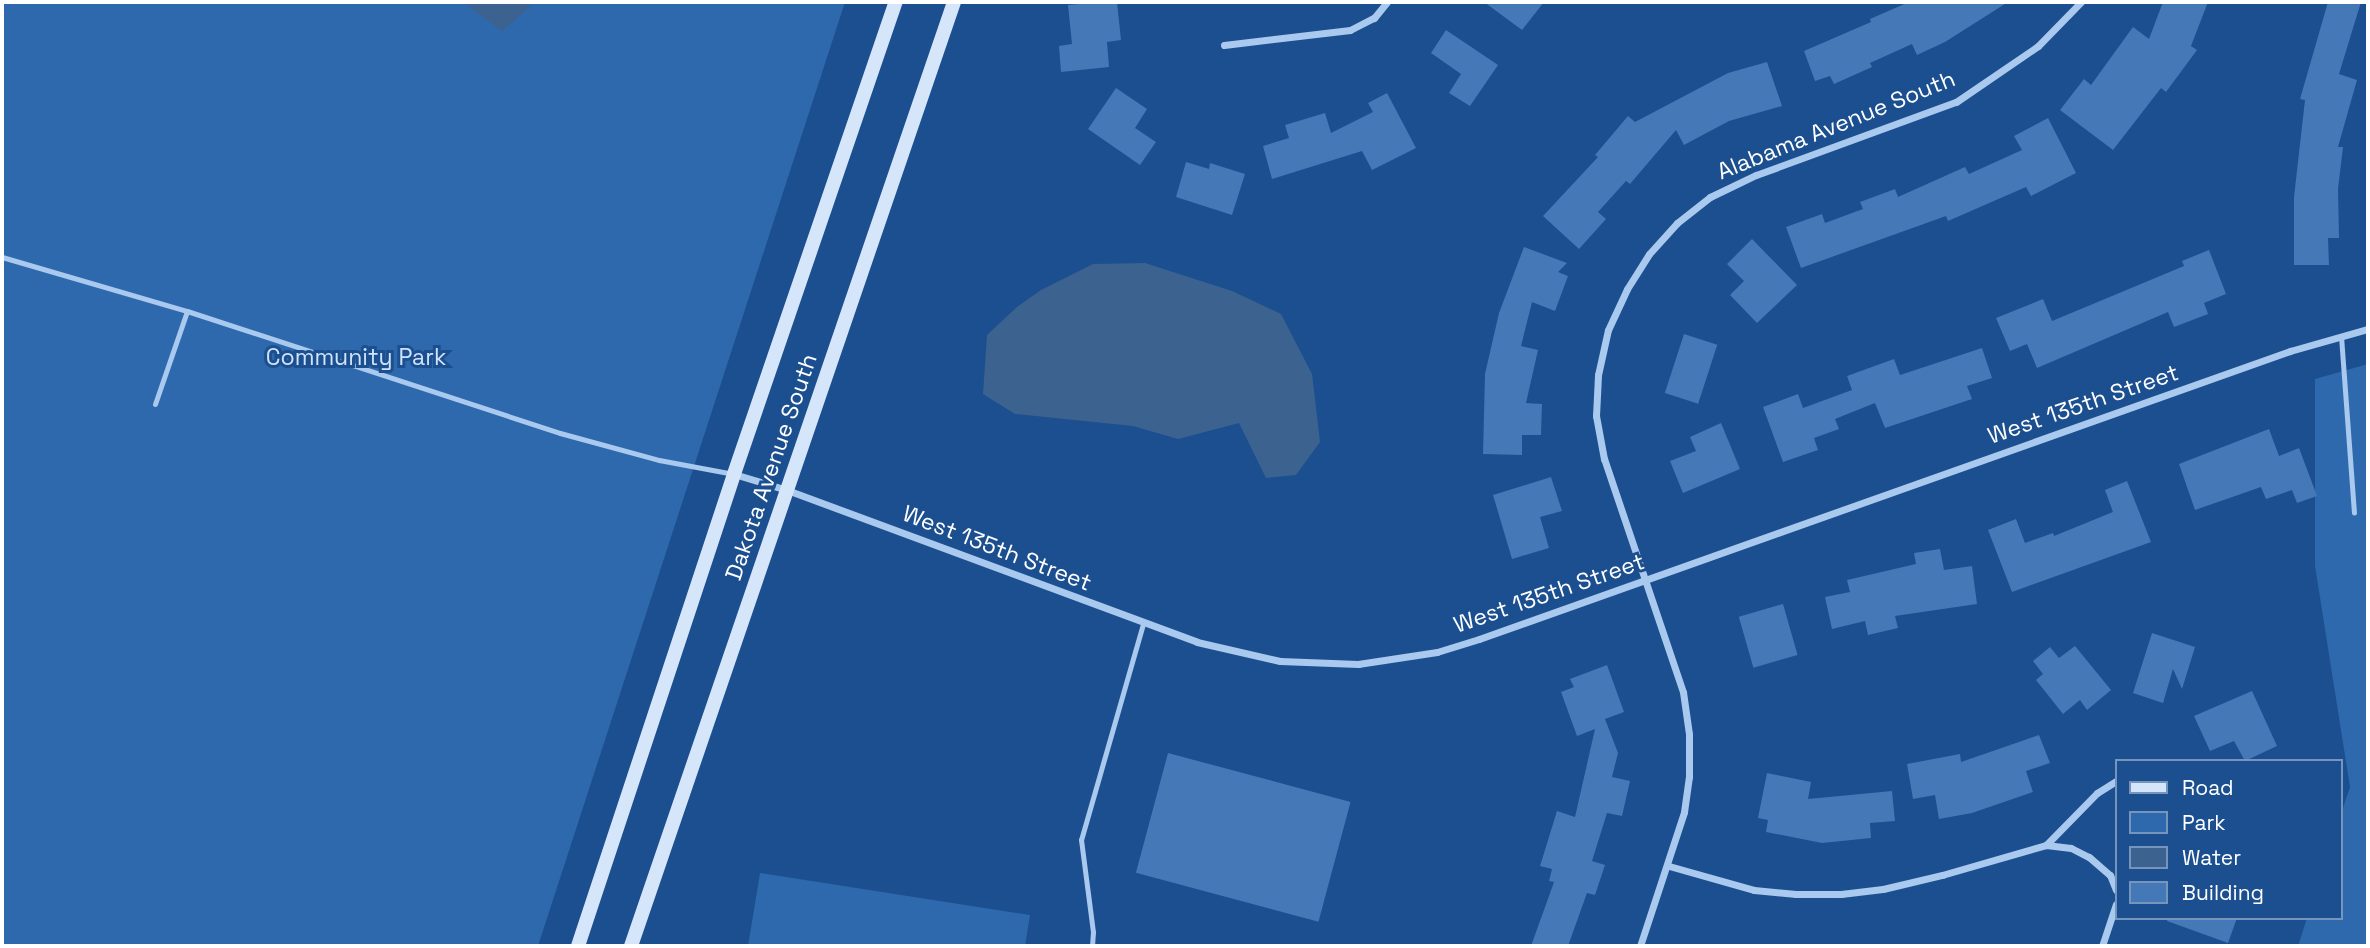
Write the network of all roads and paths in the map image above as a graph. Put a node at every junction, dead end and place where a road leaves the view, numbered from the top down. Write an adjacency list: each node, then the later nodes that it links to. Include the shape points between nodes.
1 (896, 2): 11 (main road, Dakota Avenue South)
2 (954, 2): 12 (main road, Dakota Avenue South)
3 (1387, 2): 5 (street, via 1374,18 1350,30)
4 (2081, 2): 14 (street, Alabama Avenue South, via 2038,46 1956,102 1756,175 1710,197 1676,223 1649,254 1608,330 1598,374 1597,416 1604,458)
5 (1224, 45)
6 (2, 257): 7 (lane)
7 (187, 311): 10 (lane); 11 (lane, via 560,433 659,460)
8 (2368, 329): 9 (street, West 135th Street)
9 (2341, 336): 13 (lane); 14 (street, West 135th Street)
10 (155, 404)
11 (734, 474): 12 (street, West 135th Street); 21 (main road, Dakota Avenue South)
12 (787, 490): 15 (street, West 135th Street); 22 (main road, Dakota Avenue South)
13 (2354, 513)
14 (1644, 580): 15 (street, West 135th Street, via 1437,652 1358,664 1318,664 1238,653); 18 (street, Alabama Avenue South, via 1683,692 1689,734 1684,812)
15 (1143, 624): 23 (lane, via 1081,840)
16 (2114, 782): 17 (street, via 2097,793)
17 (2046, 845): 18 (street, via 1942,876 1841,894 1754,890); 19 (street, via 2071,848 2089,857 2110,875)
18 (1669, 866): 24 (street, Alabama Avenue South)
19 (2114, 885)
20 (2114, 910): 25 (street)
21 (578, 946)
22 (631, 946)
23 (1092, 946)
24 (1640, 946)
25 (2102, 946)

